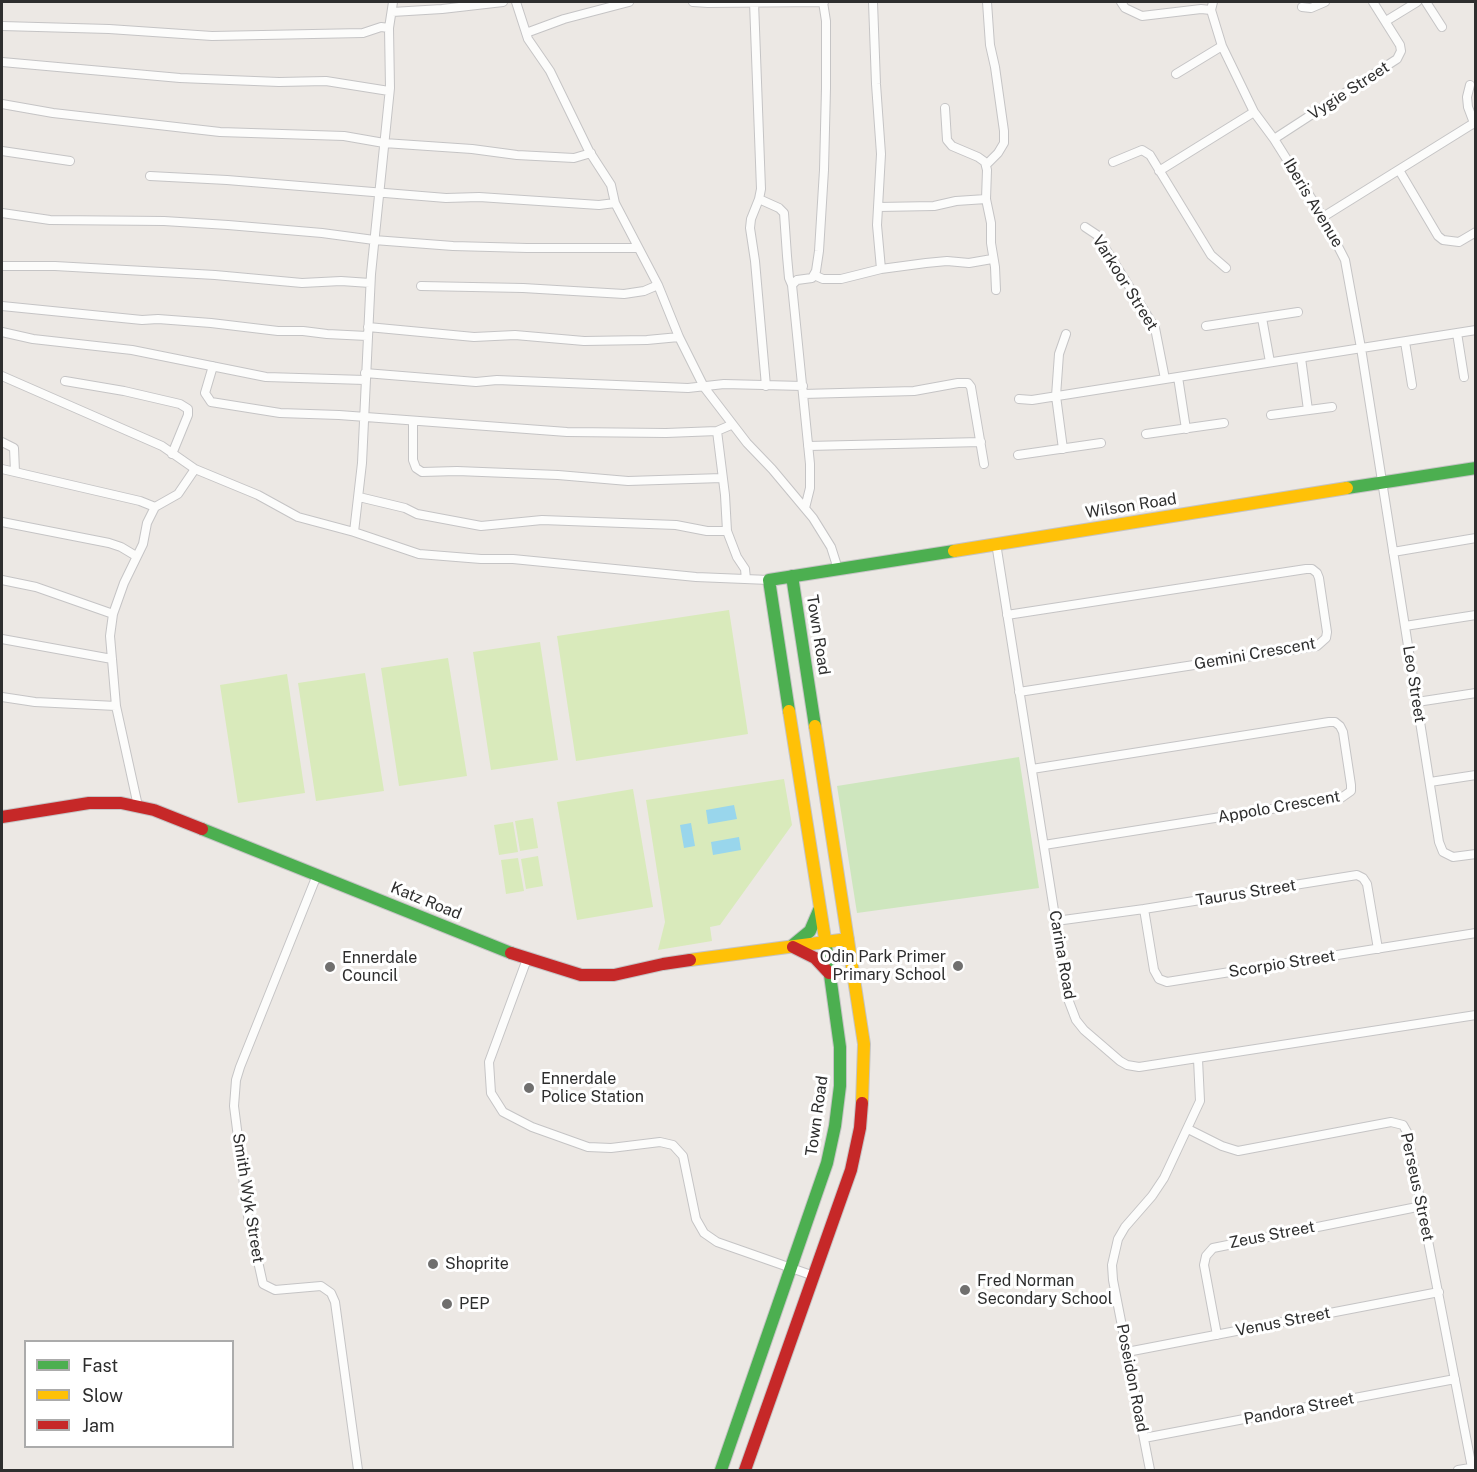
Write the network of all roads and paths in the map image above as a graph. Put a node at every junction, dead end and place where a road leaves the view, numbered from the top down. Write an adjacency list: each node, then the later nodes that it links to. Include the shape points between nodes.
1 (393, 2): 17 (street)
2 (503, 2): 17 (street)
3 (516, 2): 22 (street)
4 (629, 2): 22 (street)
5 (693, 2): 6 (street)
6 (754, 2): 7 (street); 43 (street)
7 (823, 2): 57 (street, via 824,170)
8 (873, 2): 46 (street, via 881,154)
9 (987, 2): 38 (street, via 1004,143)
10 (1121, 2): 15 (street, via 1142,16)
11 (1325, 2): 16 (street)
12 (1373, 2): 18 (street, Vygie Street)
13 (1417, 2): 18 (street)
14 (1426, 2): 20 (street)
15 (1212, 6): 23 (street, Iberis Avenue)
16 (1302, 7)
17 (392, 12): 21 (street)
18 (1386, 21): 32 (street, Vygie Street, via 1400,45 1397,59)
19 (2, 26): 21 (street, via 212,36 363,33)
20 (1442, 27)
21 (389, 28): 27 (street)
22 (526, 33): 35 (street, via 550,71)
23 (1222, 46): 25 (street); 30 (street, Iberis Avenue)
24 (2, 62): 27 (street, via 180,78 326,81)
25 (1176, 74)
26 (1470, 85): 31 (street, via 1468,107)
27 (389, 91): 33 (street)
28 (2, 104): 33 (street, via 220,132 344,136)
29 (945, 108): 38 (street, via 947,140)
30 (1254, 112): 32 (street, Iberis Avenue); 40 (street)
31 (1475, 124): 39 (street)
32 (1274, 139): 48 (street, Iberis Avenue)
33 (384, 143): 35 (street, via 574,158); 42 (street)
34 (2, 151): 36 (street)
35 (591, 153): 45 (street, via 611,184)
36 (70, 161)
37 (1113, 162): 40 (street, via 1142,150)
38 (986, 165): 44 (street)
39 (1399, 170): 48 (street); 50 (street, via 1438,236 1459,242)
40 (1160, 171): 55 (street, via 1211,255)
41 (150, 176): 42 (street)
42 (380, 194): 45 (street); 51 (street)
43 (759, 199): 60 (street, via 784,213); 85 (street, via 750,228)
44 (986, 199): 46 (street, via 934,206); 53 (street)
45 (615, 204): 52 (street)
46 (878, 207): 56 (street)
47 (2, 213): 51 (street, via 51,220 228,225)
48 (1323, 217): 74 (street, Iberis Avenue, via 1348,269)
49 (1085, 226): 82 (street, Varkoor Street, via 1097,235 1155,328)
50 (1476, 232)
51 (374, 240): 52 (street, via 517,248); 58 (street)
52 (638, 248): 59 (street)
53 (992, 259): 56 (street); 62 (street)
54 (2, 266): 58 (street, via 215,275 302,284)
55 (1226, 268)
56 (881, 269): 57 (street, via 841,279 823,279)
57 (814, 274): 60 (street)
58 (370, 283): 68 (street)
59 (658, 285): 61 (street, via 624,294); 72 (street)
60 (792, 285): 87 (street)
61 (421, 286)
62 (996, 290)
63 (2, 306): 68 (street, via 278,331)
64 (1298, 312): 65 (street)
65 (1262, 318): 66 (street); 76 (street)
66 (1206, 326)
67 (1476, 330): 70 (street)
68 (367, 331): 72 (street, via 584,341); 79 (street)
69 (2, 332): 77 (street)
70 (1457, 333): 73 (street); 81 (street)
71 (1066, 334): 88 (street, via 1059,354)
72 (679, 337): 86 (street)
73 (1405, 342): 74 (street); 84 (street)
74 (1361, 348): 75 (street); 113 (street, Iberis Avenue)
75 (1301, 358): 76 (street); 91 (street)
76 (1270, 362): 80 (street)
77 (213, 366): 79 (street, via 266,377); 93 (street, via 205,393 211,402 280,413)
78 (2, 376): 105 (street, via 162,446)
79 (365, 376): 86 (street); 93 (street)
80 (1178, 377): 82 (street); 97 (street)
81 (1464, 377)
82 (1165, 379): 88 (street)
83 (66, 381): 105 (street, via 124,391 188,409)
84 (1412, 385)
85 (766, 386): 86 (street); 87 (street)
86 (704, 387): 96 (street)
87 (803, 390): 101 (street, via 914,391 968,383); 103 (street)
88 (1056, 396): 89 (street); 104 (street)
89 (1019, 399)
90 (1332, 407): 91 (street)
91 (1308, 410): 92 (street)
92 (1271, 415)
93 (364, 418): 94 (street); 114 (street)
94 (413, 422): 98 (street, via 567,432); 112 (street, via 413,460 422,472 628,481)
95 (1224, 423): 97 (street)
96 (731, 425): 98 (street); 116 (street)
97 (1186, 429): 99 (street)
98 (717, 431): 112 (street)
99 (1146, 434)
100 (2, 442): 111 (street, via 14,448)
101 (981, 442): 103 (street); 107 (street)
102 (1101, 443): 104 (street)
103 (808, 446): 116 (street, via 810,488)
104 (1063, 449): 106 (street)
105 (172, 454): 110 (street)
106 (1018, 455)
107 (984, 464)
108 (1476, 468): 113 (street, Wilson Road)
109 (2, 469): 111 (street)
110 (195, 469): 115 (street, via 178,494); 119 (street, via 258,495 298,517)
111 (15, 472): 115 (street)
112 (722, 478): 118 (street)
113 (1382, 483): 121 (street, Wilson Road); 122 (street, Leo Street)
114 (359, 497): 118 (street, via 417,514 481,526 542,520); 119 (street)
115 (155, 507): 123 (street)
116 (805, 508): 124 (street, via 831,547)
117 (2, 522): 123 (street, via 109,543)
118 (727, 531): 126 (street)
119 (354, 532): 126 (street, via 434,556)
120 (1476, 538): 122 (street)
121 (996, 543): 124 (street, Wilson Road); 130 (street, Carina Road)
122 (1393, 552): 132 (street, Leo Street)
123 (136, 556): 129 (street)
124 (838, 569): 125 (street, Wilson Road)
125 (792, 576): 128 (street, Town Road); 152 (street, Town Road)
126 (746, 579): 128 (street)
127 (2, 580): 129 (street, via 36,587)
128 (769, 580): 148 (street, Town Road)
129 (113, 614): 134 (street)
130 (1007, 615): 135 (street, Carina Road); 135 (street, Gemini Crescent, via 1306,569 1312,569 1319,579 1327,632 1317,646)
131 (1476, 615): 132 (street)
132 (1405, 626): 138 (street, Leo Street)
133 (2, 639): 134 (street)
134 (111, 659): 139 (street)
135 (1019, 692): 140 (street, Carina Road)
136 (1476, 693): 138 (street)
137 (2, 697): 139 (street)
138 (1417, 702): 142 (street, Leo Street)
139 (116, 706): 143 (street)
140 (1032, 769): 145 (street, Carina Road); 145 (street, Appolo Crescent, via 1329,722 1335,722 1343,732 1351,791 1341,798)
141 (1476, 775): 142 (street)
142 (1430, 782): 146 (street, Leo Street, via 1440,848 1453,857)
143 (138, 806): 144 (street, Katz Road, via 89,803); 147 (street, Katz Road)
144 (2, 817)
145 (1044, 845): 150 (street, Carina Road)
146 (1476, 854)
147 (317, 875): 156 (street, Katz Road); 170 (street, Smith Wyk Street, via 240,1067 234,1106 248,1216 262,1284 275,1290 321,1286 335,1302)
148 (819, 908): 153 (street, Town Road); 154 (street, via 810,932)
149 (1144, 909): 150 (street, Taurus Street); 155 (street, Scorpio Street, via 1154,970 1162,981); 155 (street, Taurus Street, via 1357,875 1366,884)
150 (1056, 921): 159 (street, Carina Road, via 1068,999 1084,1030 1127,1065 1139,1067)
151 (1476, 933): 155 (street, Scorpio Street)
152 (848, 939): 153 (street, Katz Road); 163 (street, Town Road, via 864,1044 860,1128 851,1170)
153 (825, 942): 154 (street, Katz Road); 157 (street, Town Road)
154 (789, 947): 156 (street, Katz Road, via 663,964 614,975 581,975); 157 (street, via 815,957)
155 (1377, 949)
156 (527, 959): 162 (street, via 489,1062 491,1093 503,1112 588,1147 660,1142 673,1145 683,1156 696,1219 704,1233 717,1242)
157 (830, 974): 162 (street, Town Road, via 840,1047 836,1126)
158 (1476, 1015): 159 (street, Carina Road)
159 (1197, 1059): 160 (street, Poseidon Road, via 1200,1101)
160 (1188, 1129): 161 (street, Perseus Street, via 1238,1151 1400,1123 1407,1132); 166 (street, Poseidon Road, via 1164,1178 1125,1227 1114,1251 1113,1280)
161 (1422, 1206): 164 (street, Perseus Street); 165 (street, Zeus Street, via 1213,1248 1204,1265)
162 (791, 1268): 163 (street); 171 (street, Town Road)
163 (814, 1276): 172 (street, Town Road)
164 (1439, 1293): 165 (street, Venus Street); 167 (street, Perseus Street)
165 (1217, 1335): 166 (street, Venus Street)
166 (1127, 1352): 168 (street, Poseidon Road)
167 (1455, 1379): 168 (street, Pandora Street); 169 (street, Perseus Street)
168 (1144, 1438): 173 (street, Poseidon Road)
169 (1474, 1468): 174 (street)
170 (358, 1470)
171 (721, 1470)
172 (745, 1470)
173 (1150, 1470)
174 (1458, 1470)

